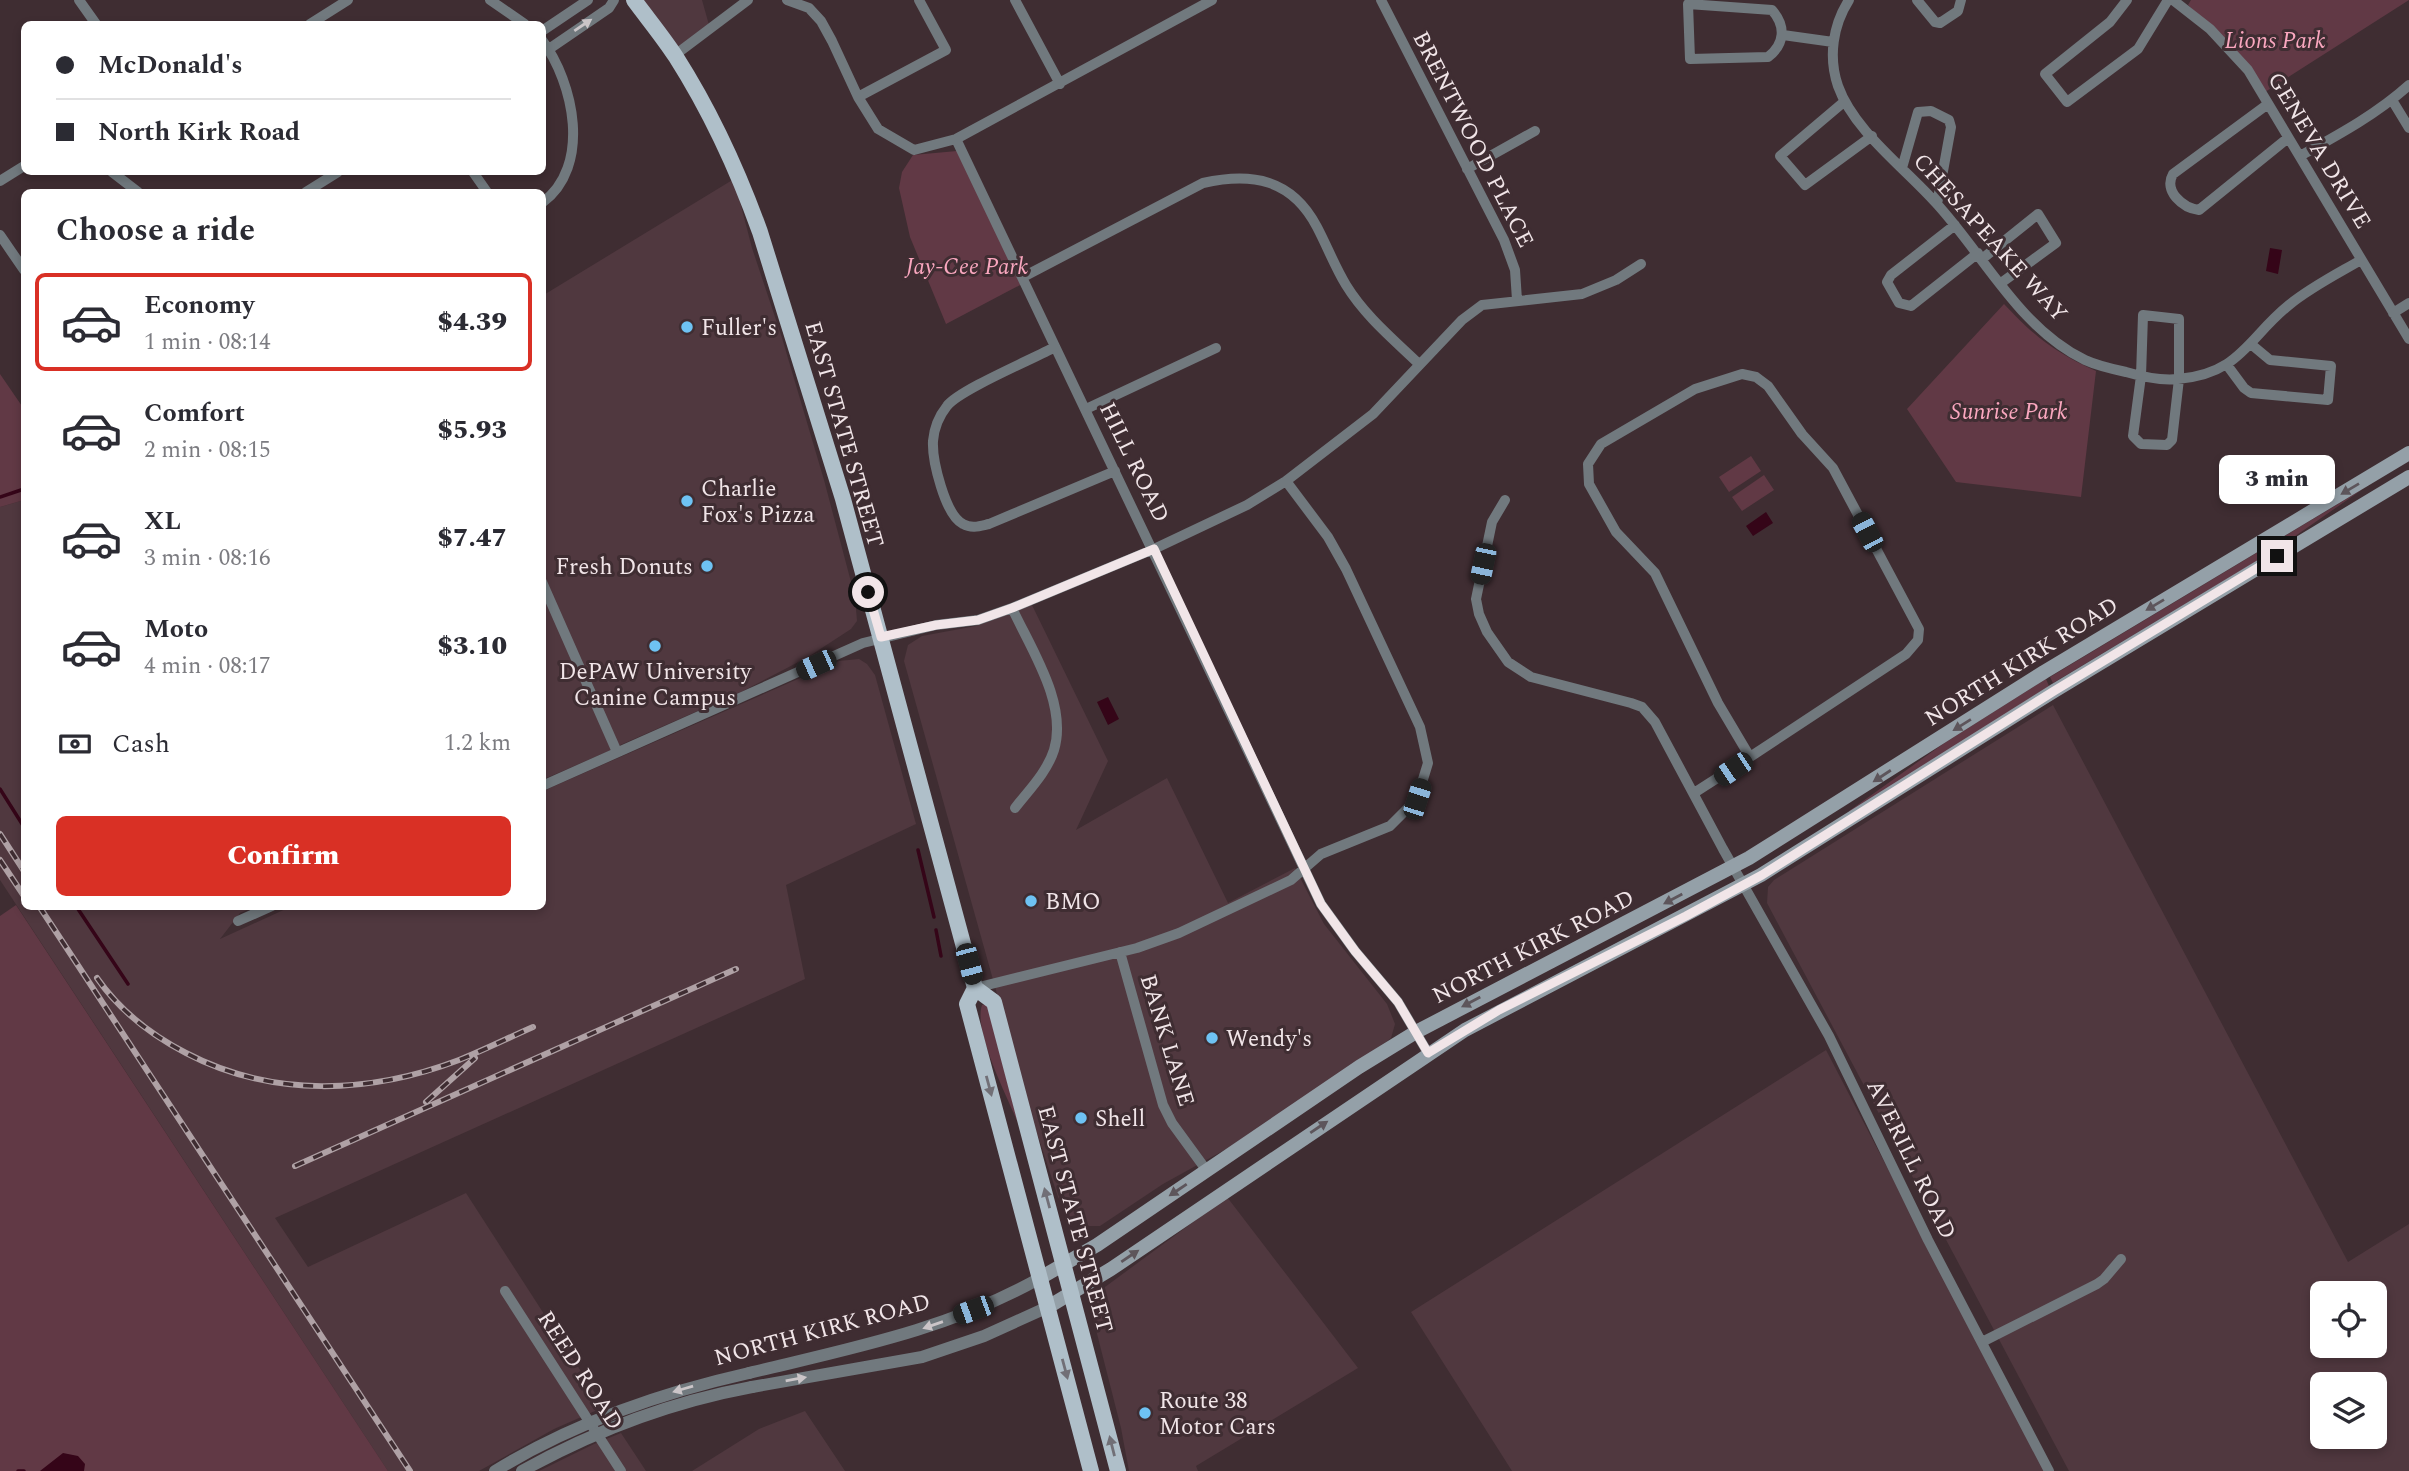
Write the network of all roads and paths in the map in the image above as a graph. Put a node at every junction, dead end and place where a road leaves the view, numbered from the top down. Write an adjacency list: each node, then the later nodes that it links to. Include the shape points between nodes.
1 (79, 0): 18 (street)
2 (348, 0): 19 (street)
3 (490, 0): 20 (street)
4 (588, 0): 21 (street)
5 (614, 0): 24 (street, one-way to 5)
6 (634, 0): 25 (main road, EAST STATE STREET)
7 (748, 0): 25 (street)
8 (787, 0): 28 (street, via 809,8 821,21)
9 (919, 0): 28 (street, via 946,50)
10 (1015, 0): 26 (street)
11 (1381, 0): 40 (street, BRENTWOOD PLACE)
12 (1849, 0): 23 (street, CHESAPEAKE WAY)
13 (1917, 0): 14 (street, via 1940,23 1958,11)
14 (1961, 0)
15 (2127, 0): 16 (street, via 2110,22 2045,74 2067,102 2138,49)
16 (2171, 0): 31 (street, GENEVA DRIVE, via 2210,29 2248,70)
17 (1205, 2): 26 (street)
18 (94, 21)
19 (315, 21)
20 (521, 21)
21 (546, 28)
22 (1783, 35): 22 (street, via 1772,10 1688,4 1690,59 1768,57); 23 (street)
23 (1833, 42): 30 (street, CHESAPEAKE WAY, via 1837,85)
24 (546, 44): 46 (street, via 572,109 573,155 555,192)
25 (675, 55): 76 (main road, EAST STATE STREET, via 716,126 747,195 821,424)
26 (1060, 84): 36 (street)
27 (2409, 85): 29 (street)
28 (858, 97): 36 (street, via 874,126 906,148)
29 (2392, 100): 32 (street); 37 (street)
30 (1845, 101): 34 (street, CHESAPEAKE WAY); 34 (street, via 1780,156 1805,185)
31 (2268, 104): 35 (street, GENEVA DRIVE); 35 (street, via 2173,174 2172,192 2187,207 2199,210)
32 (2409, 128)
33 (1535, 131): 40 (street)
34 (1872, 136): 39 (street, CHESAPEAKE WAY)
35 (2288, 138): 37 (street, GENEVA DRIVE)
36 (956, 139): 54 (street, HILL ROAD)
37 (2300, 156): 51 (street, GENEVA DRIVE)
38 (21, 168): 43 (street)
39 (1902, 168): 47 (street, CHESAPEAKE WAY); 47 (street, via 1918,112 1944,116 1951,127)
40 (1467, 169): 56 (street, BRENTWOOD PLACE, via 1516,270)
41 (116, 175): 44 (street)
42 (333, 175): 45 (street)
43 (0, 181)
44 (134, 189)
45 (311, 189)
46 (546, 200)
47 (1937, 204): 48 (street, CHESAPEAKE WAY)
48 (1955, 225): 50 (street, CHESAPEAKE WAY); 50 (street, via 1891,275 1887,282 1891,294 1899,303 1911,306)
49 (0, 234): 53 (street)
50 (1980, 256): 55 (street, CHESAPEAKE WAY); 55 (street, via 2038,214 2056,243)
51 (2361, 260): 58 (street, GENEVA DRIVE); 60 (street, CHESAPEAKE WAY, via 2293,302)
52 (1641, 264): 56 (street, via 1582,294)
53 (21, 266)
54 (1023, 277): 61 (street, HILL ROAD); 63 (street, via 1203,183 1228,177 1264,179 1294,195 1316,224 1345,285 1366,314)
55 (2001, 283): 65 (street, CHESAPEAKE WAY, via 2048,335 2075,354)
56 (1517, 300): 63 (street, via 1482,305)
57 (2409, 303): 58 (street)
58 (2393, 313): 59 (street, GENEVA DRIVE)
59 (2409, 339)
60 (2252, 345): 64 (street, CHESAPEAKE WAY); 64 (street, via 2270,359 2331,366 2328,400 2251,393)
61 (1055, 347): 67 (street, HILL ROAD); 69 (street, via 948,404 933,440 947,506 962,524 989,524)
62 (1216, 348): 67 (street)
63 (1419, 364): 71 (street, via 1373,414)
64 (2227, 365): 66 (street, CHESAPEAKE WAY)
65 (2141, 376): 66 (street, CHESAPEAKE WAY); 66 (street, via 2143,315 2179,319); 66 (street, via 2133,436 2141,444 2167,445 2172,440)
66 (2179, 379)
67 (1086, 409): 69 (street, HILL ROAD)
68 (2409, 453): 82 (main road, NORTH KIRK ROAD, one-way to 82, via 2044,672)
69 (1115, 471): 73 (street, HILL ROAD)
70 (2409, 477): 84 (main road, NORTH KIRK ROAD)
71 (1286, 481): 73 (street, via 1248,505); 83 (street, via 1346,569 1420,727 1428,763 1417,799 1390,826 1321,854)
72 (1505, 500): 80 (street, AVERILL ROAD, via 1492,522 1476,599 1499,650 1531,677 1642,707 1662,733)
73 (1154, 549): 75 (street); 83 (street, HILL ROAD)
74 (546, 591): 77 (street)
75 (1012, 608): 76 (street, via 978,620); 81 (street, via 1051,692 1058,720 1054,750)
76 (881, 637): 77 (street); 88 (main road, EAST STATE STREET)
77 (617, 752): 79 (street)
78 (1750, 757): 78 (street, via 1717,703 1655,573 1608,520 1587,474 1593,453 1611,437 1695,389 1742,373 1768,386 1833,468 1919,629 1918,640 1906,654); 80 (street)
79 (546, 784)
80 (1694, 793): 82 (street, AVERILL ROAD)
81 (1015, 808)
82 (1734, 867): 84 (street, AVERILL ROAD); 89 (main road, NORTH KIRK ROAD, one-way to 89)
83 (1304, 869): 87 (street, via 1291,880 1179,933); 89 (street, HILL ROAD, via 1321,904 1387,987)
84 (1744, 884): 90 (main road, NORTH KIRK ROAD, via 1499,1010); 98 (street, AVERILL ROAD, via 1833,1044)
85 (263, 910): 86 (street)
86 (238, 921)
87 (1120, 952): 88 (street); 91 (street, BANK LANE, via 1163,1105)
88 (975, 988): 93 (main road, EAST STATE STREET, one-way to 88, via 993,1002); 94 (main road, EAST STATE STREET, one-way to 94, via 967,1004)
89 (1416, 1032): 90 (street, HILL ROAD); 91 (main road, NORTH KIRK ROAD)
90 (1428, 1053): 96 (main road, NORTH KIRK ROAD, one-way to 90)
91 (1207, 1171): 93 (main road, NORTH KIRK ROAD, one-way to 93)
92 (2121, 1259): 98 (street, via 2096,1284)
93 (1065, 1264): 94 (main road, NORTH KIRK ROAD); 96 (main road, EAST STATE STREET)
94 (1040, 1278): 97 (main road, EAST STATE STREET); 99 (street, NORTH KIRK ROAD, one-way to 99, bridge, via 940,1322 628,1407)
95 (505, 1291): 101 (street, REED ROAD)
96 (1073, 1293): 97 (main road, NORTH KIRK ROAD); 103 (main road, EAST STATE STREET, one-way to 96)
97 (1048, 1307): 100 (street, NORTH KIRK ROAD, one-way to 97, bridge, via 626,1423 704,1398 922,1357 985,1336); 102 (main road, EAST STATE STREET, one-way to 102)
98 (1982, 1342): 104 (street, AVERILL ROAD)
99 (495, 1471)
100 (522, 1471)
101 (621, 1471)
102 (1091, 1471)
103 (1118, 1471)
104 (2049, 1471)

